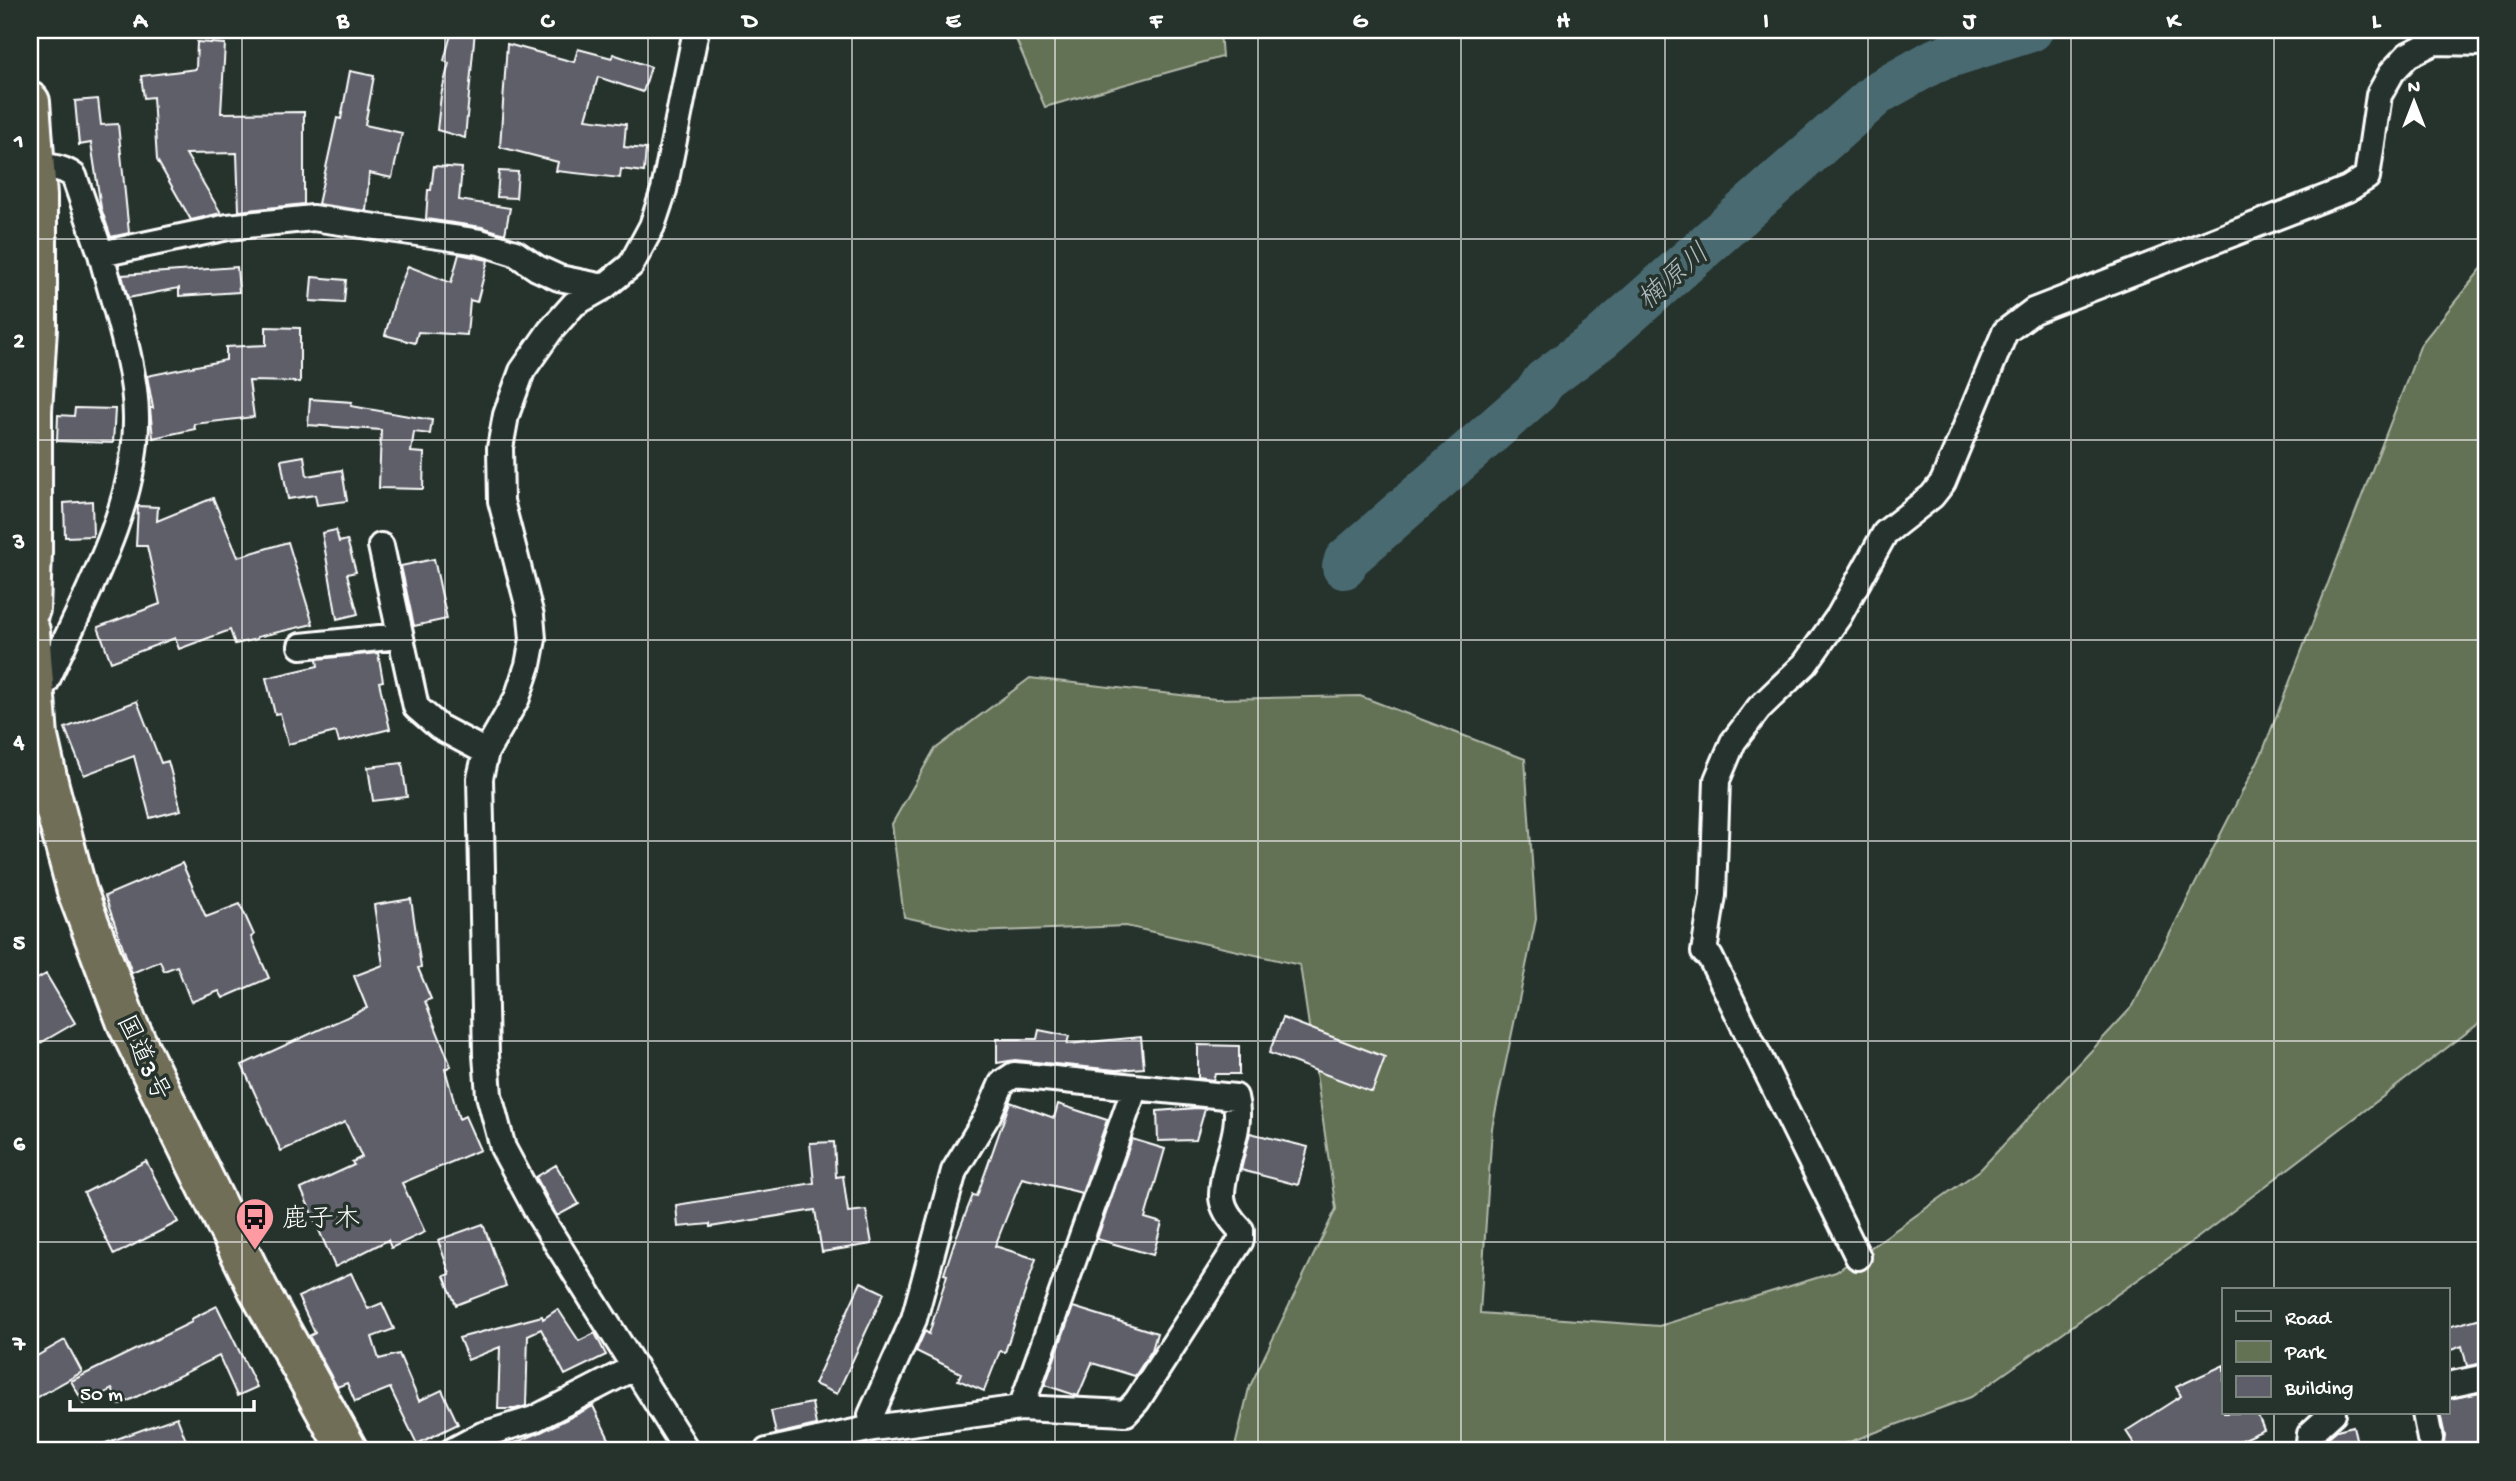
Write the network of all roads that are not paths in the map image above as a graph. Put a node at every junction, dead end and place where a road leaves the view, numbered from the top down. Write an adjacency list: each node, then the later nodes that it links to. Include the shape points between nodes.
1 (696, 30): 6 (street, via 664,190 652,226 631,265)
2 (2486, 43): 16 (street, via 2434,41 2409,55 2392,72 2379,95 2367,177 2348,189 2033,311 2005,332 1943,482 1885,533 1805,664 1759,708 1733,742 1717,780 1713,895 1704,952)
3 (30, 102): 4 (highway)
4 (32, 168): 5 (street, via 56,167 74,176); 8 (highway, via 37,327)
5 (101, 254): 6 (street, via 228,227 313,218 480,242 515,253 559,278); 12 (street, via 129,363 136,419 132,471 114,529 47,682)
6 (604, 287): 13 (street, via 574,304 550,331 522,371 506,415 500,448 502,501 533,639 517,698)
7 (381, 546): 10 (street)
8 (30, 609)
9 (30, 631): 12 (highway, 国道3号)
10 (399, 636): 11 (street); 13 (street, via 416,707 439,727)
11 (301, 646)
12 (33, 685): 14 (highway, 国道3号)
13 (486, 752): 17 (street, via 480,778 489,1095 503,1148)
14 (39, 789): 25 (highway, 国道3号, via 127,1023 258,1289)
15 (1135, 1087): 20 (street); 20 (street, via 1235,1097 1239,1113 1222,1198 1228,1216 1241,1230 1241,1240 1126,1413); 23 (street, via 1014,1075 1002,1083 954,1171 914,1319 870,1415)
16 (1858, 1257)
17 (635, 1367): 26 (street, via 534,1419 482,1435); 27 (street)
18 (2486, 1377): 19 (street)
19 (2450, 1385)
20 (1021, 1408): 23 (street)
21 (2332, 1414): 29 (street, via 2310,1434)
22 (2425, 1414): 24 (street)
23 (873, 1428): 28 (street)
24 (2430, 1439)
25 (348, 1451)
26 (452, 1451)
27 (687, 1451)
28 (767, 1451)
29 (2308, 1451)

